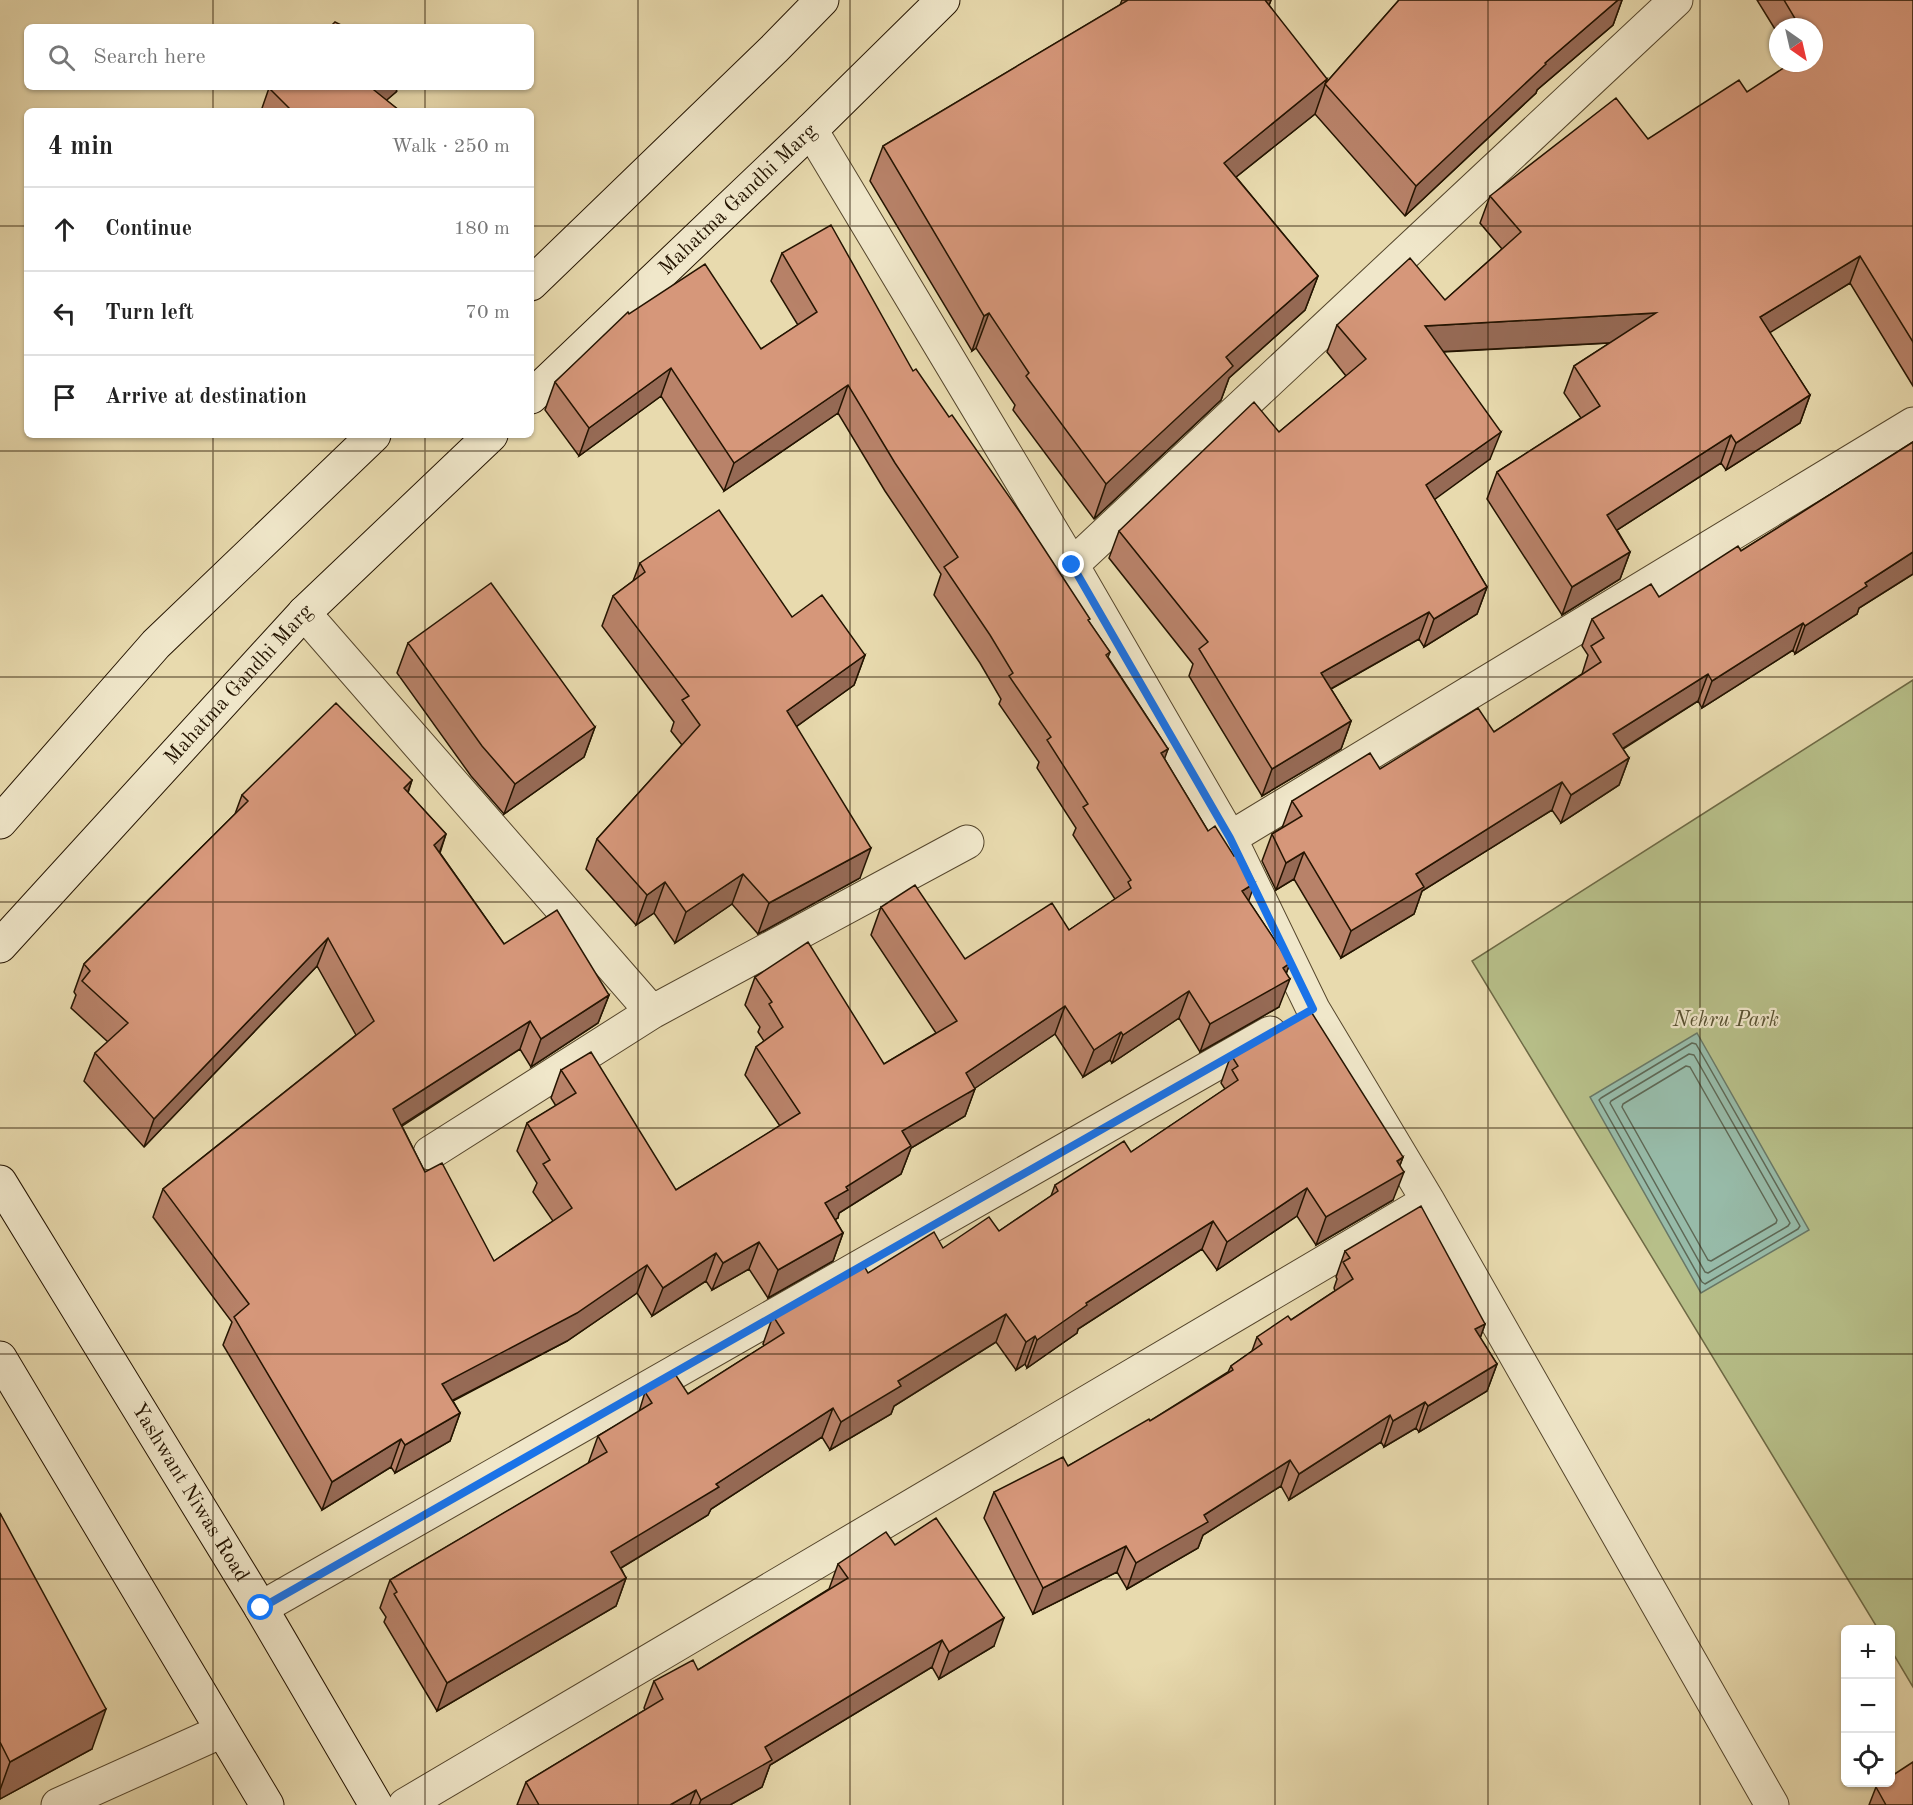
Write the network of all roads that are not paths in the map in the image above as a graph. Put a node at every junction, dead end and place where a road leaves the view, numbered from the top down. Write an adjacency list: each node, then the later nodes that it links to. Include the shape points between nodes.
1 (822, 0): 5 (street)
2 (943, 0): 4 (street, Mahatma Gandhi Marg)
3 (1676, 0): 10 (street)
4 (812, 130): 6 (street, Mahatma Gandhi Marg); 10 (street)
5 (534, 281)
6 (534, 394)
7 (1913, 424): 13 (street)
8 (371, 438): 12 (street, via 156,644)
9 (488, 438): 11 (street, Mahatma Gandhi Marg)
10 (1072, 565): 13 (street)
11 (304, 613): 15 (street, Mahatma Gandhi Marg); 17 (street)
12 (0, 822)
13 (1230, 838): 16 (street)
14 (967, 842): 17 (street)
15 (0, 946)
16 (1313, 1009): 20 (street); 22 (street)
17 (652, 1012): 18 (street)
18 (430, 1153)
19 (0, 1182): 22 (street, Yashwant Niwas Road)
20 (1428, 1201): 27 (street); 28 (street)
21 (0, 1358): 23 (street)
22 (261, 1608): 26 (street, Yashwant Niwas Road)
23 (222, 1731): 24 (street); 25 (street)
24 (58, 1805)
25 (267, 1805)
26 (376, 1805)
27 (405, 1805)
28 (1772, 1805)

